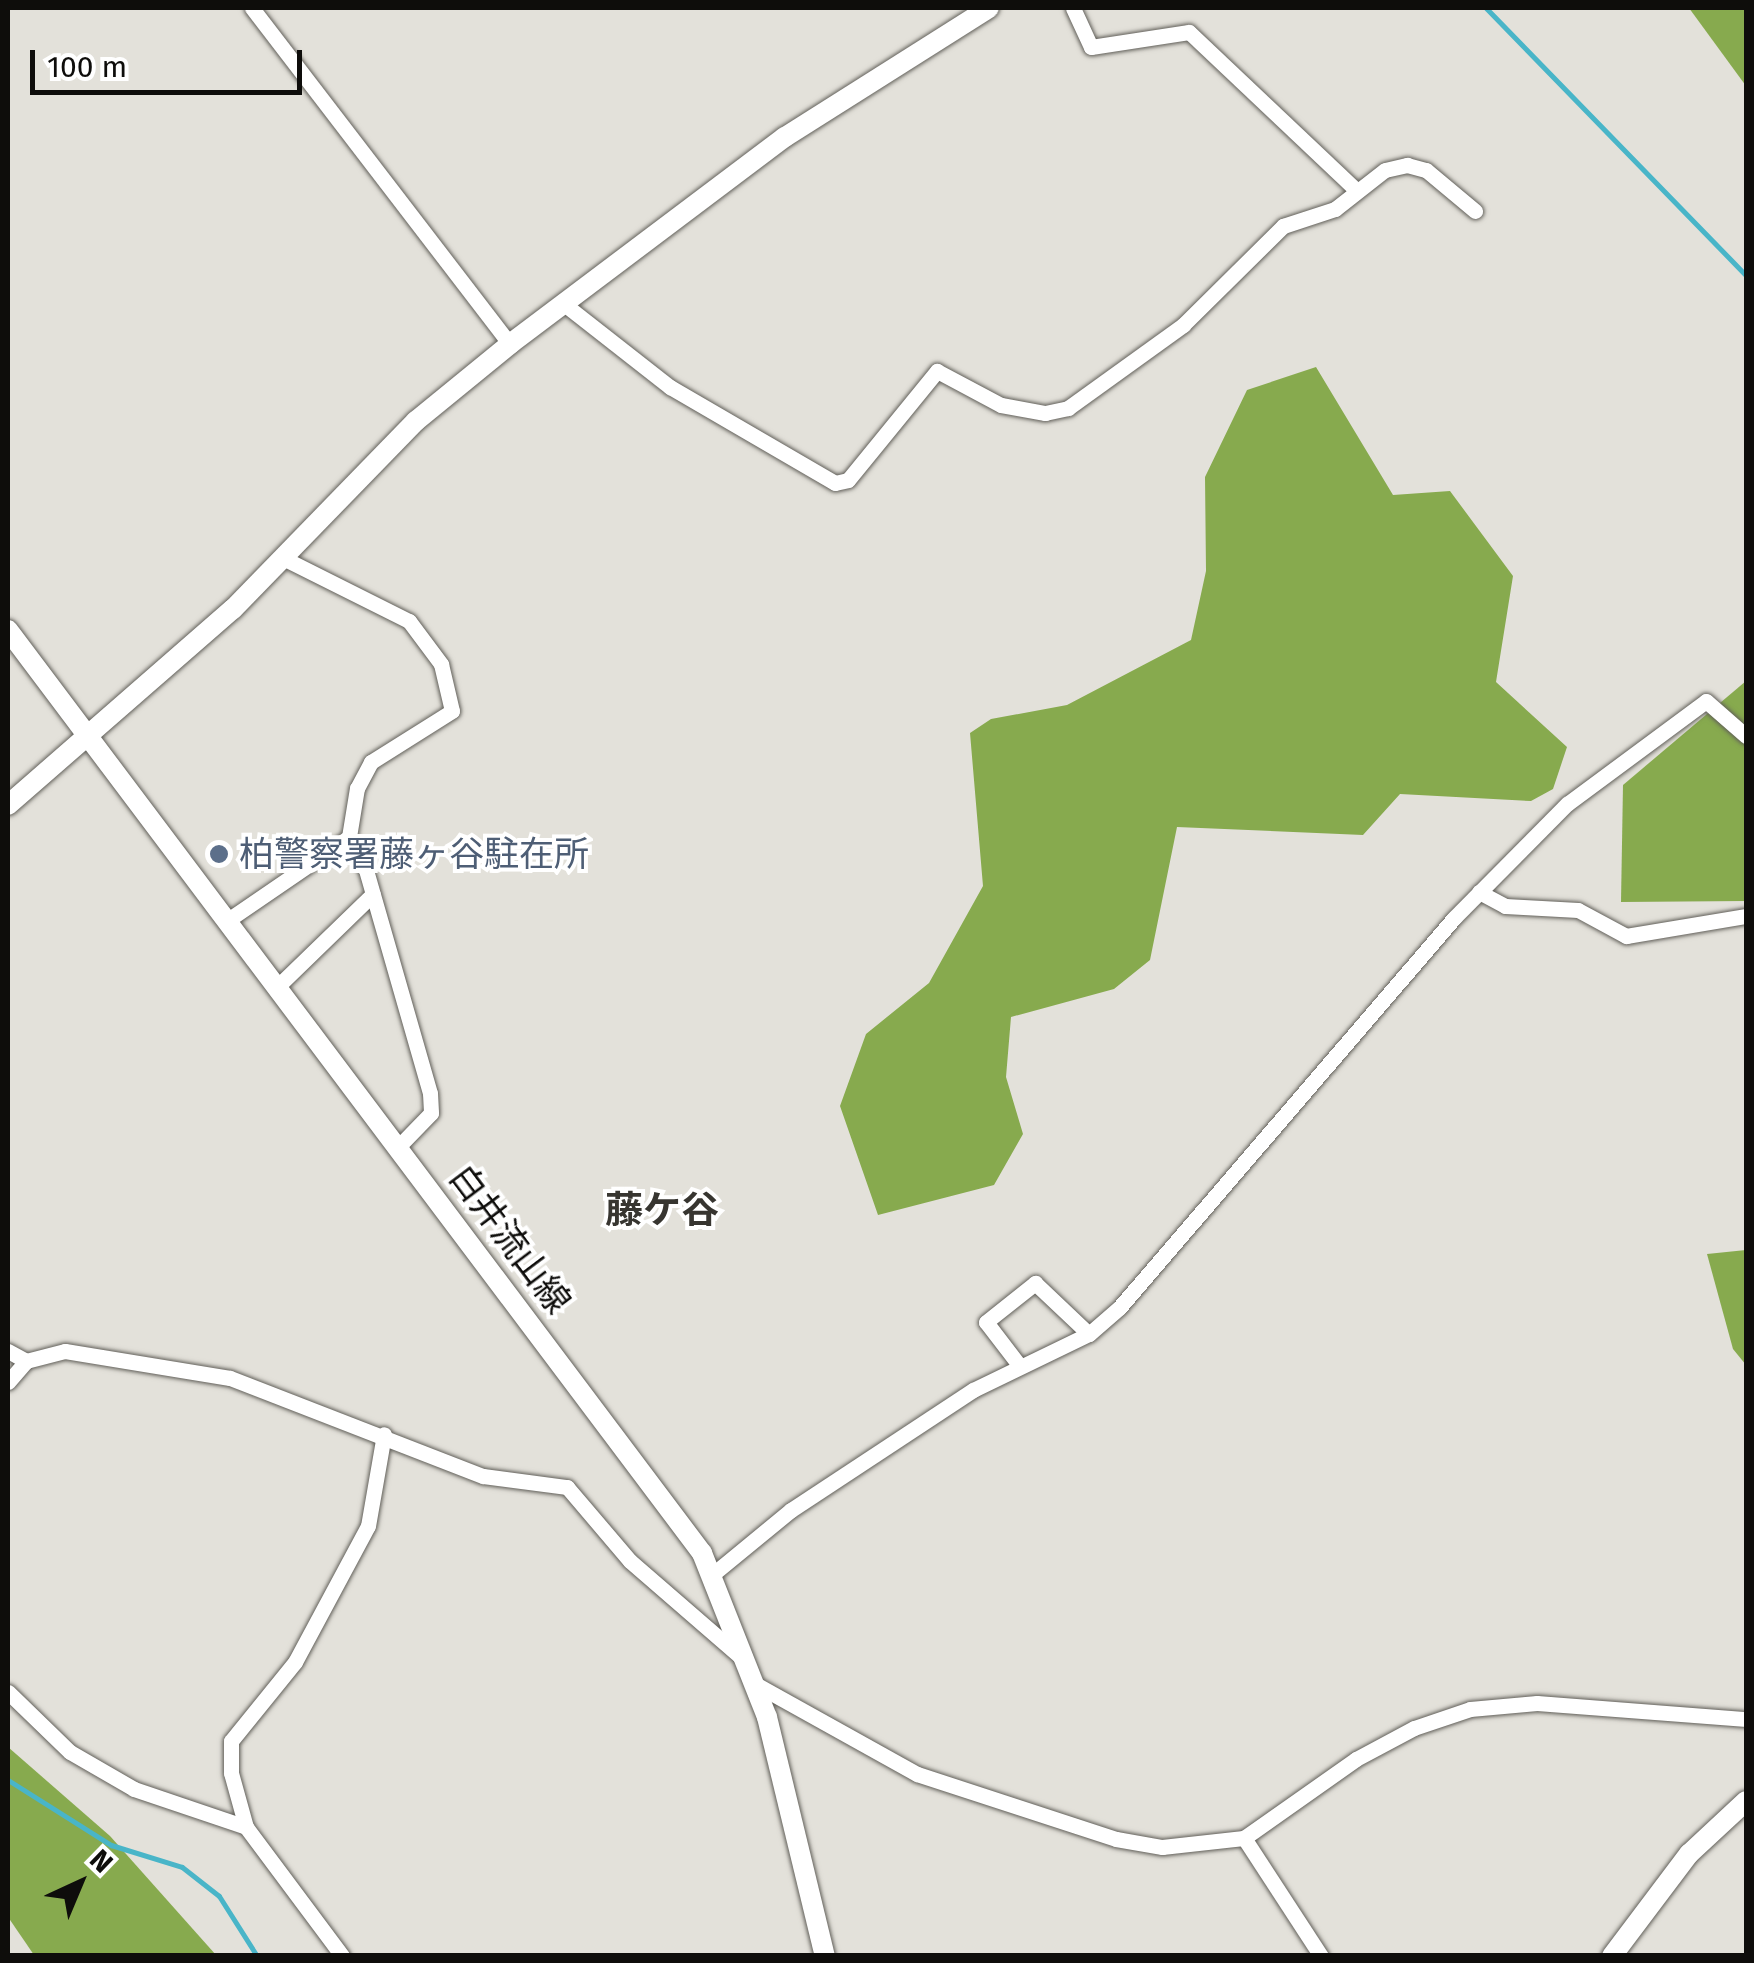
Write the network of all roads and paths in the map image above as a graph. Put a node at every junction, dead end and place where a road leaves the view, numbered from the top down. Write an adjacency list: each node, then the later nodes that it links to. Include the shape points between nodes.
1 (252, 8): 7 (street)
2 (990, 8): 6 (main road, via 812,118)
3 (1073, 8): 4 (street, via 1091,47 1189,32)
4 (1357, 191): 5 (street, via 1384,170 1407,165 1426,170); 6 (street, via 1334,209 1283,226 1183,325 1068,408 1045,413 1001,404 936,370 848,480 835,482 670,387)
5 (1475, 211)
6 (564, 304): 7 (main road)
7 (510, 344): 8 (main road, via 416,421)
8 (284, 558): 11 (main road); 13 (street, via 409,622 440,664 452,710 372,762 357,788)
9 (8, 630): 11 (main road, 白井流山線)
10 (1746, 736): 14 (street, via 1706,701 1567,804)
11 (90, 737): 12 (main road); 17 (main road, 白井流山線)
12 (8, 805)
13 (349, 838): 15 (street); 17 (street)
14 (1479, 892): 16 (street, via 1505,906 1578,910 1626,936); 20 (street, via 1119,1308)
15 (373, 894): 18 (street); 19 (street, via 430,1093 431,1113)
16 (1746, 916)
17 (228, 920): 18 (main road, 白井流山線)
18 (278, 986): 19 (main road, 白井流山線)
19 (399, 1146): 26 (main road, 白井流山線, via 688,1530)
20 (1089, 1334): 23 (street); 23 (street, via 1035,1283 986,1322)
21 (8, 1350): 22 (street)
22 (26, 1361): 24 (street); 25 (street, via 66,1351 230,1378)
23 (1018, 1365): 26 (street, via 791,1510)
24 (8, 1382)
25 (384, 1434): 27 (street, via 483,1476 567,1487 630,1560); 31 (street, via 368,1526 296,1662 231,1741)
26 (713, 1574): 27 (main road, 白井流山線)
27 (754, 1675): 32 (street, via 917,1774 1116,1840 1162,1847); 34 (main road, 白井流山線)
28 (8, 1692): 31 (street, via 70,1752 118,1780)
29 (1746, 1719): 32 (street, via 1537,1703 1470,1708 1356,1759)
30 (1746, 1801): 36 (main road, via 1689,1854)
31 (246, 1827): 33 (street)
32 (1244, 1838): 35 (street)
33 (342, 1956)
34 (825, 1956)
35 (1321, 1956)
36 (1612, 1956)

